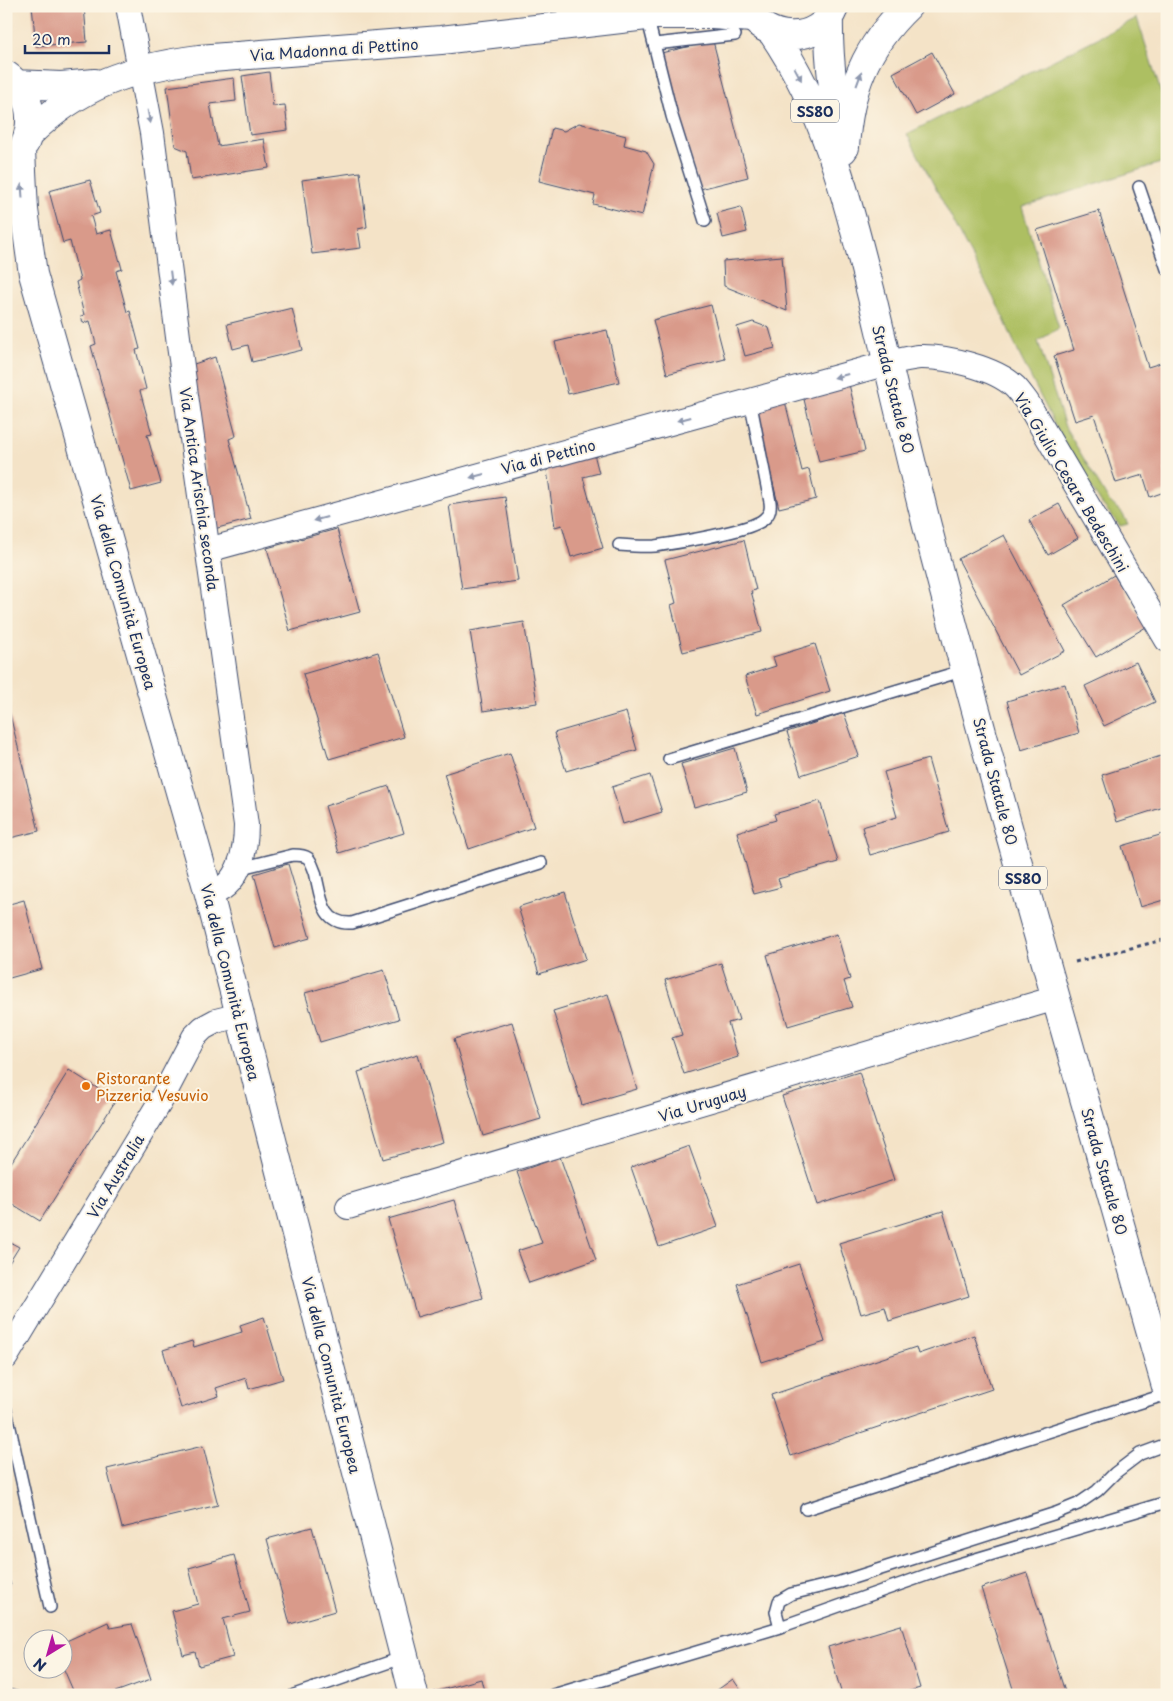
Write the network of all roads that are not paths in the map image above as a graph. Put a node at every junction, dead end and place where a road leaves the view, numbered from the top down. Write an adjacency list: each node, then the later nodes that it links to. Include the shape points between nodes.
1 (128, 6): 9 (street, Via Antica Arischia seconda)
2 (600, 6): 6 (street, Via Madonna di Pettino)
3 (908, 6): 13 (street, one-way to 3, via 853,94 864,64 882,32)
4 (835, 10): 7 (street, SS80, via 817,28 803,34 788,36); 13 (street, Strada Statale 80 / SS80, via 828,42)
5 (661, 12): 6 (street, Via Madonna di Pettino); 7 (street, Via Madonna di Pettino, via 712,15); 8 (lane)
6 (564, 16): 9 (street, Via Madonna di Pettino, via 372,47 199,59)
7 (751, 23): 8 (lane); 15 (street, Strada Statale 80 / SS80, one-way to 15, via 794,67 811,100)
8 (654, 44): 17 (lane, via 672,116)
9 (140, 69): 11 (street, Via Madonna di Pettino); 24 (street, Via Antica Arischia seconda, one-way to 24, via 152,133)
10 (10, 76): 11 (street, Via Madonna di Pettino, via 61,86); 12 (street, Via della Comunità Europea, via 29,107 30,121)
11 (104, 81): 12 (street, Via Madonna di Pettino, via 41,122)
12 (19, 150): 20 (street, Via della Comunità Europea, one-way to 12)
13 (844, 161): 15 (street, Strada Statale 80 / SS80)
14 (1139, 187): 18 (lane)
15 (847, 196): 21 (street, Strada Statale 80 / SS80)
16 (6, 218): 20 (street, Via della Comunità Europea)
17 (705, 221)
18 (1162, 239): 19 (lane)
19 (1167, 269)
20 (33, 274): 30 (street, Via della Comunità Europea)
21 (888, 363): 22 (street, Via di Pettino, one-way to 22); 25 (street, Via Giulio Cesare Bedeschini, via 919,357 944,359 999,375 1015,386); 26 (street, Strada Statale 80 / SS80)
22 (750, 400): 23 (lane, via 770,502 767,516 740,529 672,543); 24 (street, Via di Pettino, one-way to 24)
23 (619, 545)
24 (208, 550): 29 (street, Via Antica Arischia seconda, via 246,825 246,840)
25 (1167, 640)
26 (965, 670): 27 (lane); 31 (street, Strada Statale 80 / SS80)
27 (669, 759)
28 (540, 864): 29 (lane, via 352,923 335,921 328,915 308,858 292,855)
29 (238, 869): 30 (street, Via Antica Arischia seconda, via 227,885)
30 (209, 894): 32 (street, Via della Comunità Europea)
31 (1056, 998): 33 (street, Via Uruguay); 35 (street, Strada Statale 80 / SS80)
32 (240, 1015): 34 (street, Via Australia, via 216,1021 194,1037 160,1102); 42 (street, Via della Comunità Europea)
33 (348, 1208)
34 (6, 1357)
35 (1167, 1392): 39 (lane)
36 (6, 1410): 40 (lane)
37 (1167, 1444): 41 (lane, via 1140,1454 1078,1504 1056,1513 840,1582 791,1594 779,1601 776,1612)
38 (1167, 1502): 41 (lane, via 949,1567)
39 (806, 1510)
40 (50, 1607)
41 (780, 1627): 44 (lane)
42 (407, 1681): 43 (lane)
43 (294, 1695)
44 (554, 1695)

